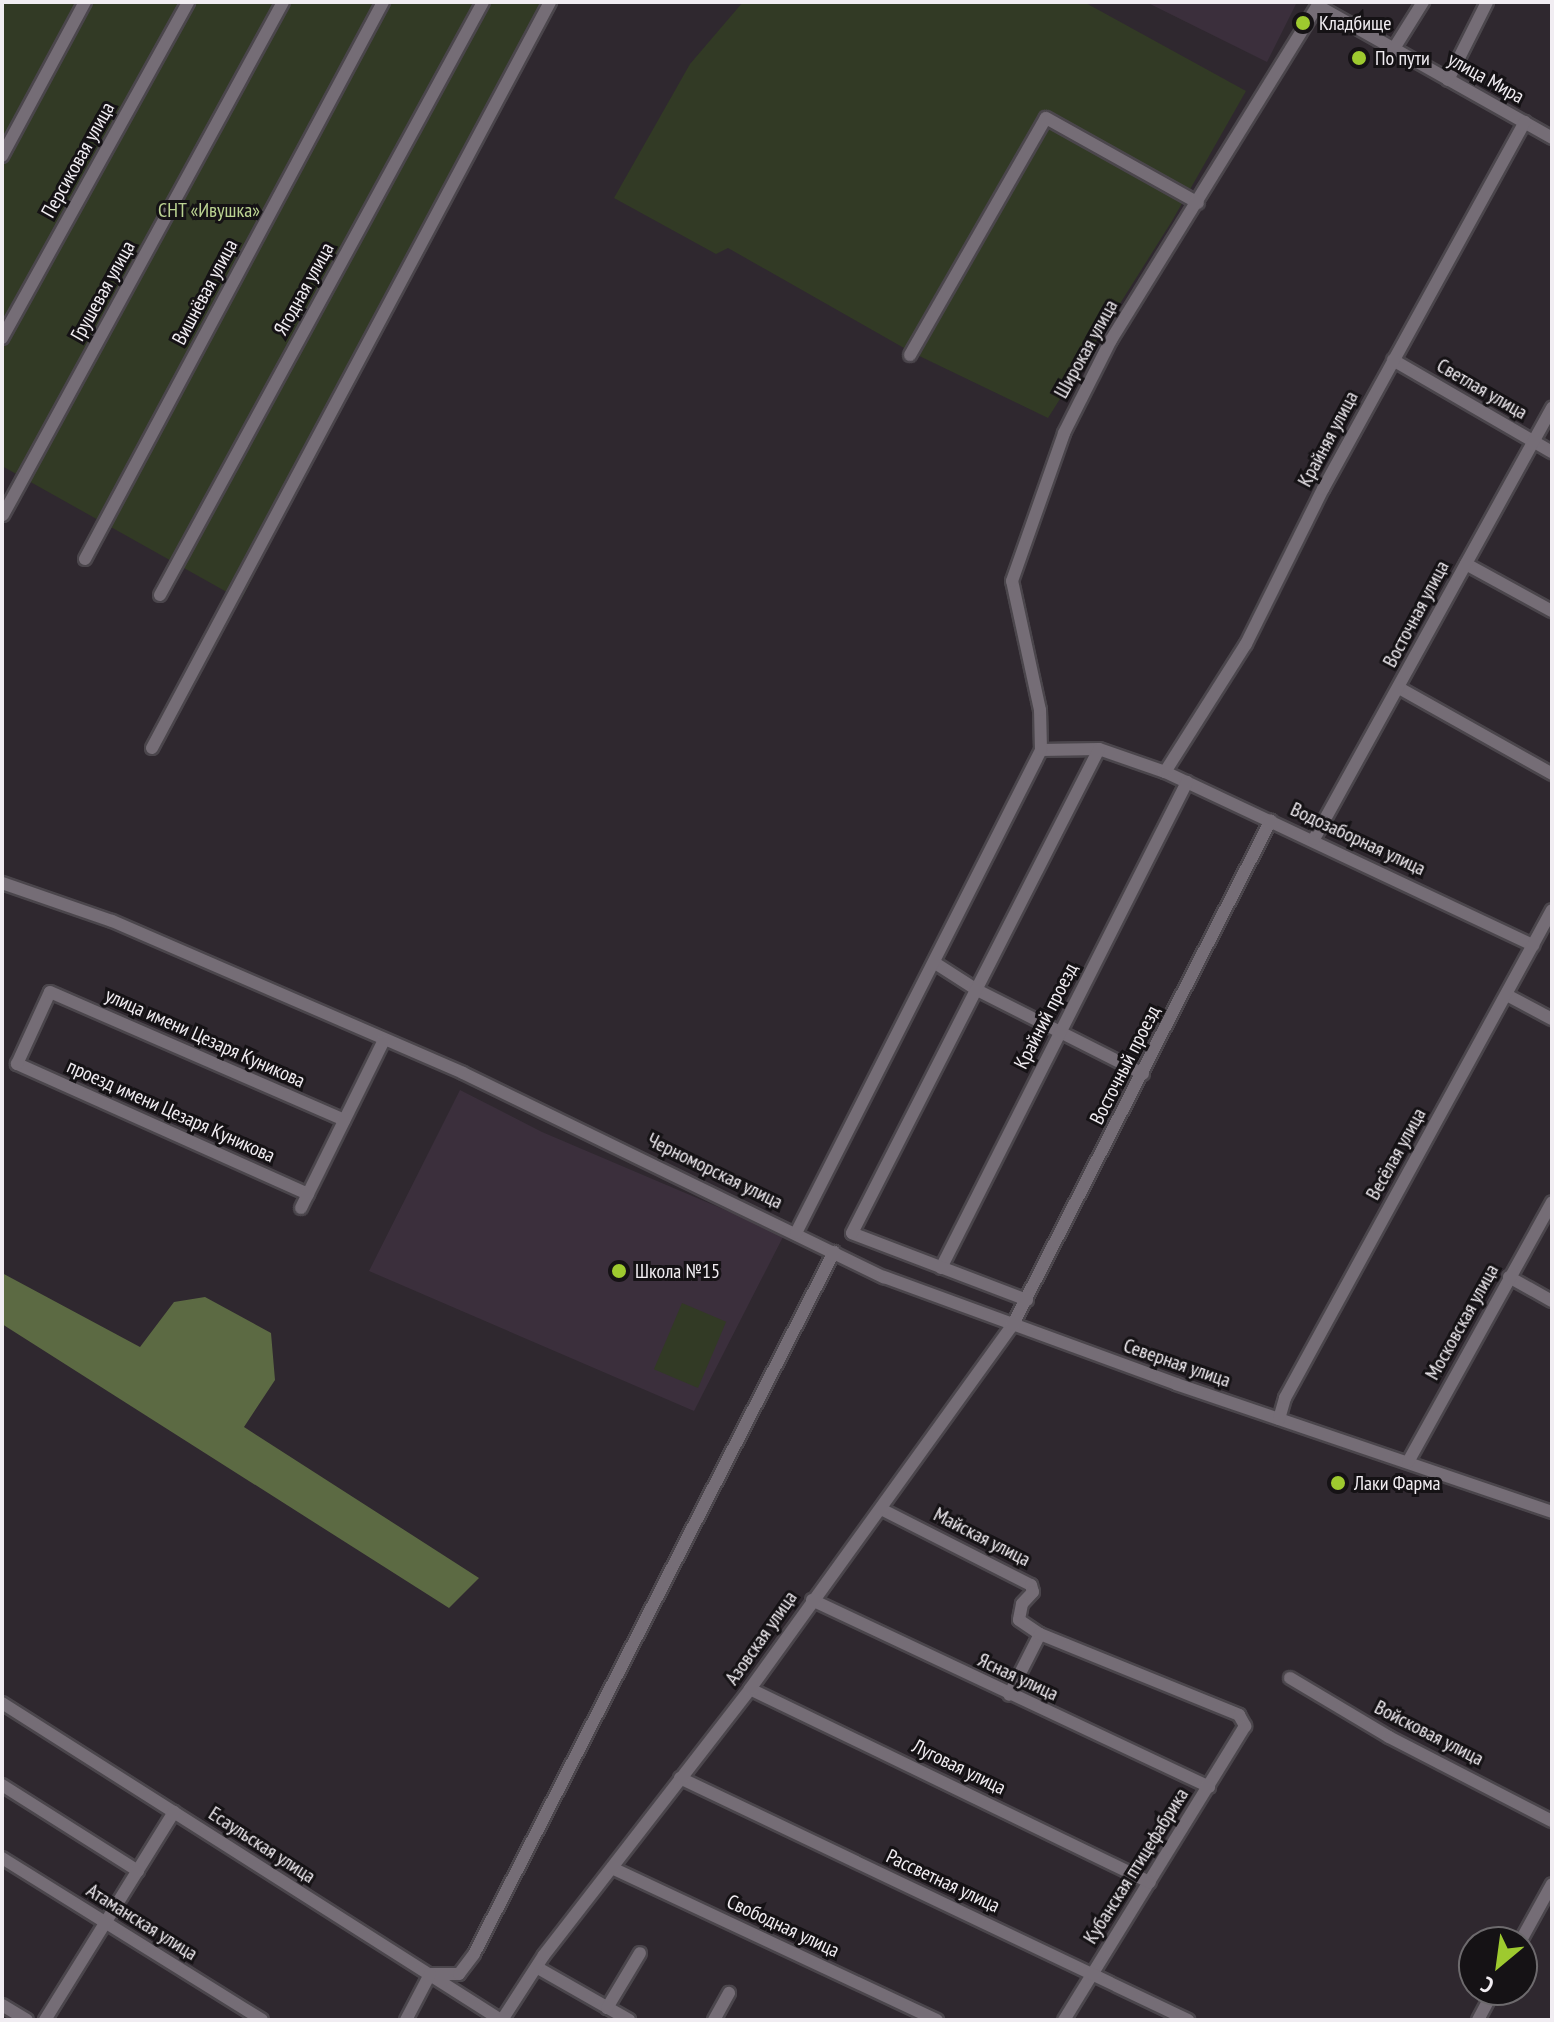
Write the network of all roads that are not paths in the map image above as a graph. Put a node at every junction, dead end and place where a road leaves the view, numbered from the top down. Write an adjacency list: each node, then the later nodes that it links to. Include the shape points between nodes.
1 (85, 2): 14 (street)
2 (188, 2): 16 (street, Персиковая улица)
3 (283, 2): 22 (street, Грушевая улица)
4 (383, 2): 23 (street, Вишнёвая улица)
5 (483, 2): 25 (street, Ягодная улица)
6 (550, 2): 28 (street)
7 (1423, 2): 10 (street)
8 (1487, 2): 11 (street)
9 (1319, 4): 10 (street, улица Мира); 15 (street, Широкая улица)
10 (1393, 50): 11 (street, улица Мира)
11 (1448, 80): 12 (street, улица Мира)
12 (1525, 122): 13 (street, улица Мира); 18 (street, Крайняя улица)
13 (1552, 138)
14 (2, 156)
15 (1198, 203): 17 (street, via 1046,118); 30 (street, Широкая улица, via 1111,340 1064,433 1014,567 1014,602 1040,710)
16 (2, 338)
17 (910, 355)
18 (1393, 360): 20 (street, Светлая улица); 31 (street, Крайняя улица, via 1246,644)
19 (1552, 407): 20 (street, Восточная улица)
20 (1533, 442): 21 (street, Светлая улица); 24 (street, Восточная улица)
21 (1552, 452)
22 (3, 515)
23 (85, 559)
24 (1466, 564): 26 (street); 27 (street, Восточная улица)
25 (160, 595)
26 (1552, 611)
27 (1399, 688): 32 (street); 35 (street, Восточная улица)
28 (152, 748)
29 (1099, 749): 30 (street); 31 (street, Водозаборная улица); 40 (street)
30 (1041, 750): 39 (street)
31 (1165, 772): 33 (street, Водозаборная улица)
32 (1552, 774)
33 (1187, 782): 34 (street, Водозаборная улица); 43 (street, Крайний проезд)
34 (1271, 820): 35 (street, Водозаборная улица); 46 (street, Восточный проезд)
35 (1314, 839): 38 (street, Водозаборная улица)
36 (2, 883): 44 (street, Черноморская улица, via 112,921)
37 (1552, 910): 38 (street, Весёлая улица)
38 (1533, 945): 41 (street, Весёлая улица)
39 (935, 963): 40 (street); 51 (street)
40 (977, 990): 43 (street); 53 (street, via 852,1233)
41 (1507, 995): 42 (street); 58 (street, Весёлая улица, via 1285,1398)
42 (1552, 1019)
43 (1060, 1033): 46 (street); 53 (street, Крайний проезд)
44 (383, 1042): 47 (street); 51 (street, Черноморская улица, via 617,1145)
45 (17, 1064): 47 (street, улица имени Цезаря Куникова, via 50,992); 48 (street, проезд имени Цезаря Куникова)
46 (1143, 1074): 55 (street, Восточный проезд)
47 (344, 1120): 48 (street)
48 (308, 1194): 50 (street)
49 (1552, 1202): 54 (street, Московская улица)
50 (301, 1208)
51 (796, 1233): 52 (street, Северная улица)
52 (834, 1252): 57 (street, Северная улица); 82 (street, via 474,1954 459,1974)
53 (941, 1268): 55 (street)
54 (1509, 1277): 56 (street); 59 (street, Московская улица)
55 (1027, 1300): 57 (street, Восточный проезд)
56 (1552, 1301)
57 (1012, 1326): 58 (street, Северная улица); 60 (street, Азовская улица)
58 (1279, 1419): 59 (street, Северная улица)
59 (1408, 1462): 61 (street, Северная улица)
60 (881, 1509): 62 (street, Азовская улица); 63 (street, Майская улица, via 1026,1581 1033,1592 1022,1604 1019,1620)
61 (1552, 1512)
62 (812, 1600): 65 (street, Азовская улица); 66 (street, Ясная улица)
63 (1040, 1634): 66 (street); 70 (street, Кубанская птицефабрика, via 1239,1715 1242,1733)
64 (1290, 1678): 72 (street, Войсковая улица)
65 (750, 1689): 68 (street, Азовская улица); 76 (street, Луговая улица)
66 (1009, 1695): 70 (street, Ясная улица)
67 (2, 1703): 71 (street, Есаульская улица)
68 (680, 1778): 74 (street, Азовская улица); 83 (street, Рассветная улица)
69 (2, 1785): 75 (street)
70 (1209, 1787): 76 (street, Кубанская птицефабрика)
71 (174, 1812): 75 (street); 82 (street, Есаульская улица)
72 (1552, 1821)
73 (2, 1858): 78 (street, Атаманская улица)
74 (612, 1868): 81 (street, Азовская улица); 94 (street, Свободная улица)
75 (138, 1871): 78 (street)
76 (1150, 1882): 83 (street, Кубанская птицефабрика)
77 (1552, 1884): 79 (street)
78 (105, 1923): 88 (street); 89 (street, Атаманская улица)
79 (1529, 1926)
80 (640, 1953): 86 (street)
81 (538, 1968): 86 (street); 91 (street, Азовская улица)
82 (430, 1974): 90 (street); 91 (street, Есаульская улица)
83 (1093, 1974): 95 (street, Кубанская птицефабрика); 96 (street, Рассветная улица)
84 (729, 1993): 93 (street)
85 (2, 2005): 87 (street)
86 (607, 2008): 92 (street)
87 (27, 2020)
88 (45, 2020)
89 (262, 2020)
90 (406, 2020)
91 (501, 2020)
92 (629, 2020)
93 (714, 2020)
94 (937, 2020)
95 (1064, 2020)
96 (1188, 2020)

